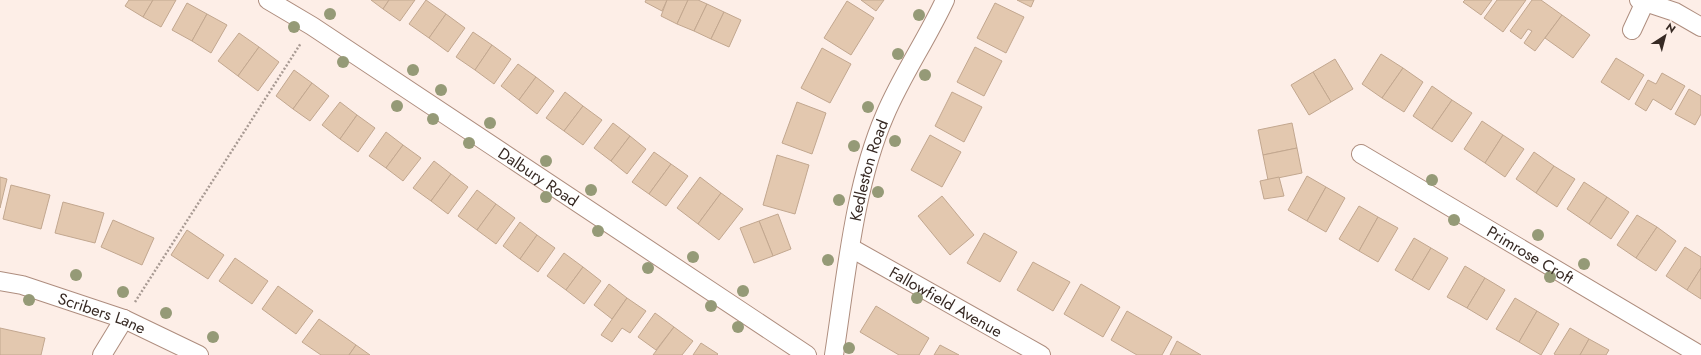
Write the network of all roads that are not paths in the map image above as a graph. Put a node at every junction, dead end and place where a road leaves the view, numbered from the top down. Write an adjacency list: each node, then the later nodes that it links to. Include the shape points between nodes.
1 (268, 0): 12 (street, Dalbury Road, via 312,26)
2 (946, 0): 7 (street, Kedleston Road, via 884,116 865,174)
3 (1642, 1): 4 (street, via 1675,12); 5 (street)
4 (1701, 27)
5 (1632, 30)
6 (1362, 154): 15 (street, Primrose Croft)
7 (851, 248): 13 (street, Kedleston Road); 14 (street, Fallowfield Avenue)
8 (0, 281): 9 (street, Scribers Lane)
9 (124, 319): 10 (street); 11 (street, Scribers Lane)
10 (102, 355)
11 (199, 355)
12 (808, 355)
13 (834, 355)
14 (1041, 355)
15 (1700, 355)

